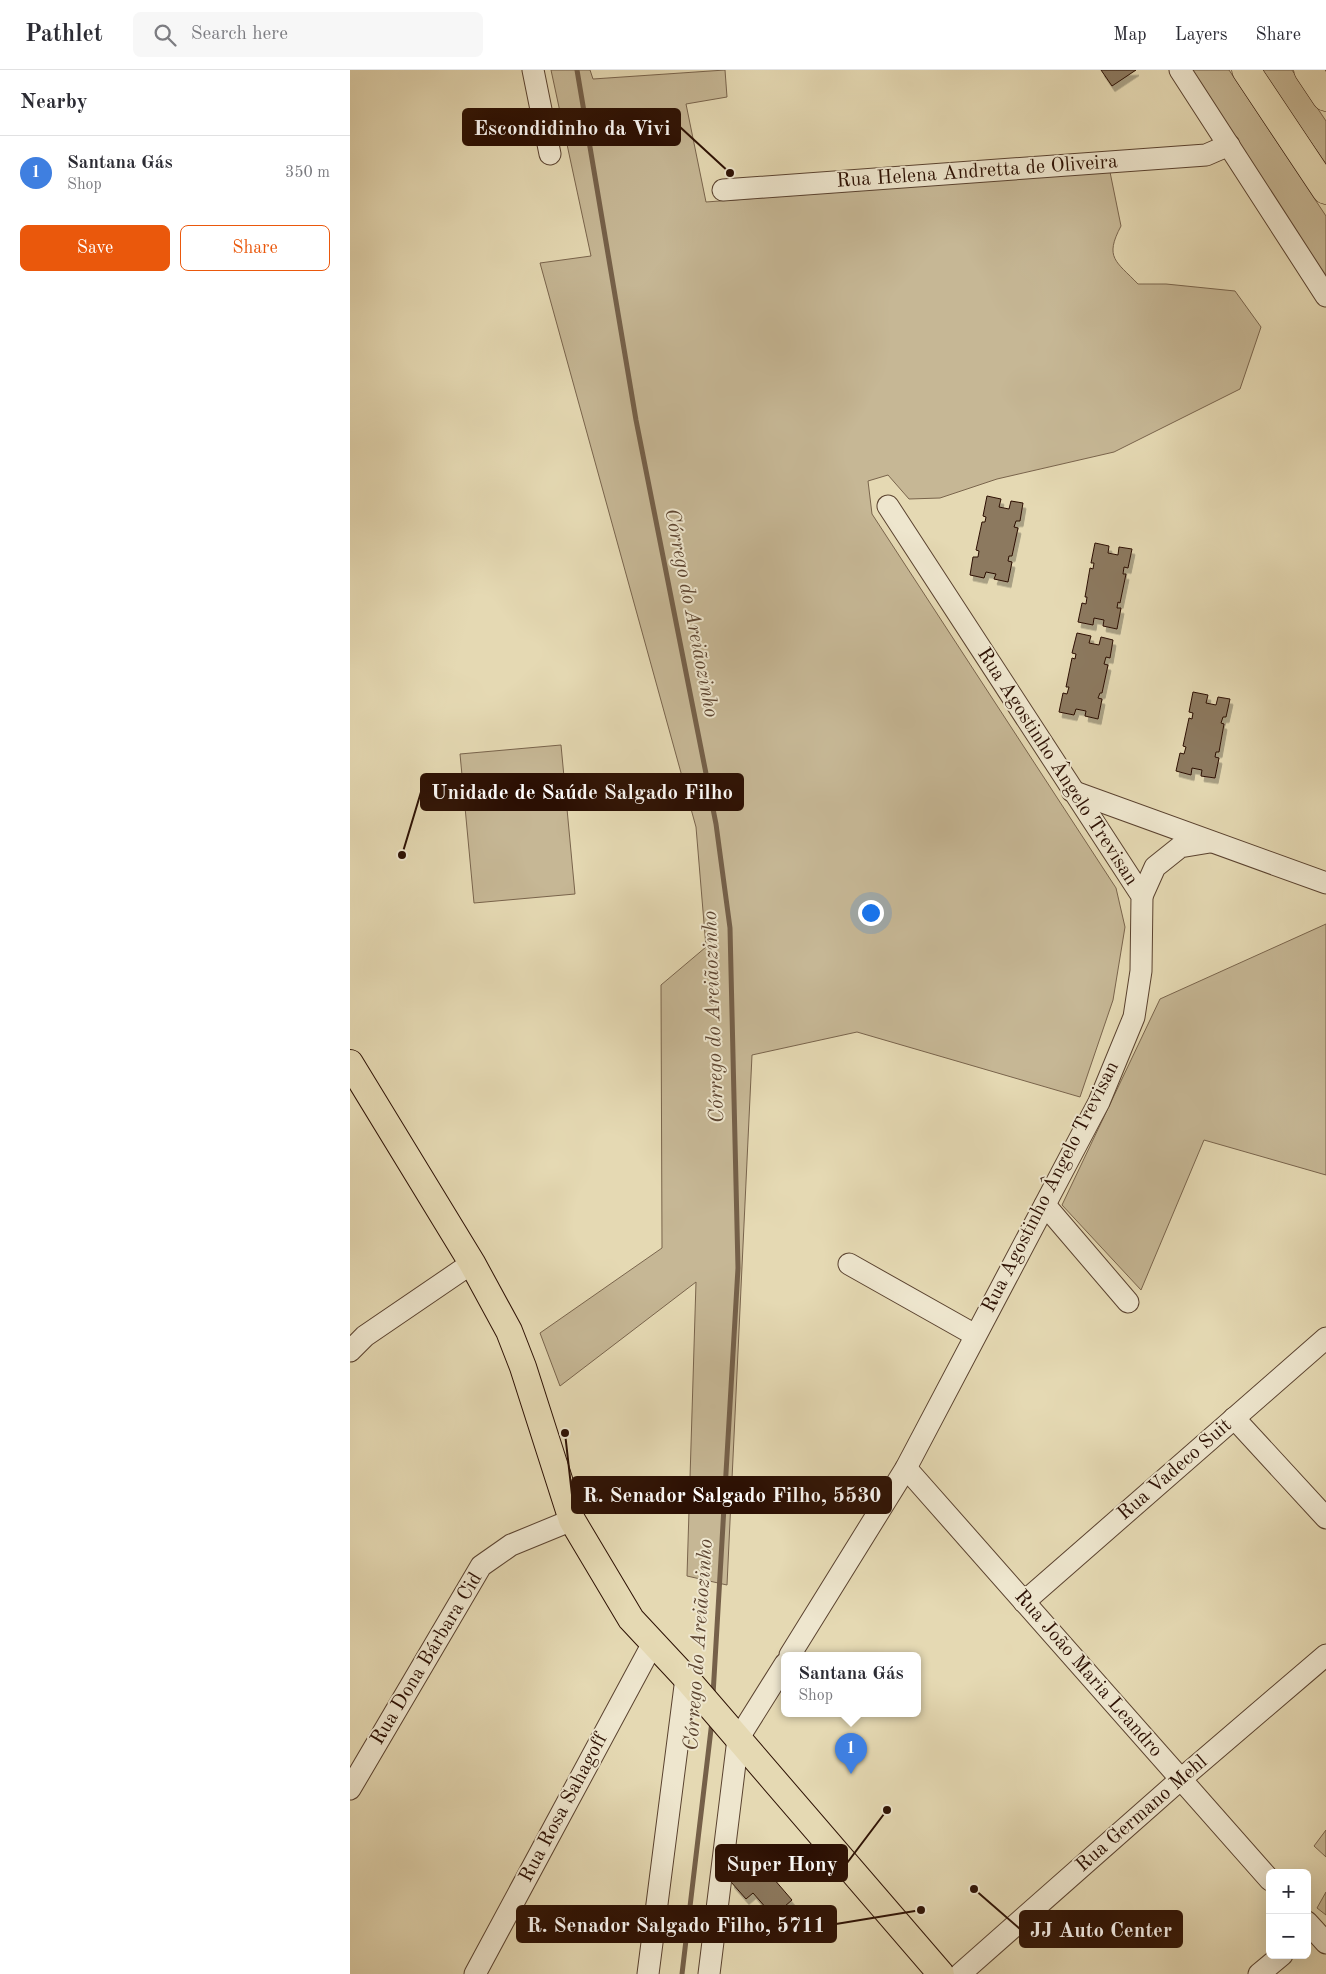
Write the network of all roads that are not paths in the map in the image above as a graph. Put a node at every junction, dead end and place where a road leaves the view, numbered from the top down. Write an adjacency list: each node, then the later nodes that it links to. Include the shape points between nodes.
1 (533, 70): 7 (street)
2 (1180, 70): 6 (street)
3 (1246, 70): 9 (highway)
4 (1308, 70): 5 (highway)
5 (1326, 97)
6 (1230, 145): 8 (street, Rua Helena Andretta de Oliveira, via 1206,155); 10 (street)
7 (550, 154)
8 (723, 190)
9 (1326, 190)
10 (1326, 296)
11 (888, 506): 12 (street, Rua Agostinho Ângelo Trevisan)
12 (1072, 791): 13 (street); 15 (street, Rua Agostinho Ângelo Trevisan)
13 (1212, 842): 14 (street); 15 (street, via 1180,847 1155,867)
14 (1326, 883)
15 (1142, 896): 17 (street, Rua Agostinho Ângelo Trevisan, via 1141,971 1134,1017 1099,1102)
16 (350, 1063): 18 (main road)
17 (1045, 1205): 20 (street); 21 (street, Rua Agostinho Ângelo Trevisan)
18 (472, 1263): 23 (street); 27 (main road, via 524,1367)
19 (849, 1264): 21 (street)
20 (1128, 1302)
21 (975, 1335): 25 (street, Rua Agostinho Ângelo Trevisan)
22 (1326, 1338): 24 (street, Rua Vadeco Suit)
23 (350, 1350)
24 (1234, 1418): 26 (street); 28 (street, Rua Vadeco Suit)
25 (906, 1468): 28 (street, Rua João Maria Leandro); 30 (street, Rua Agostinho Ângelo Trevisan)
26 (1326, 1518)
27 (572, 1520): 29 (main road, via 631,1619); 36 (street, Rua Dona Bárbara Cid, via 511,1545 481,1566)
28 (1024, 1602): 35 (street, Rua João Maria Leandro)
29 (653, 1643): 33 (main road); 39 (street, Rua Rosa Sahagoff)
30 (792, 1652)
31 (1326, 1655): 35 (street, Rua Germano Mehl)
32 (781, 1670): 34 (street)
33 (686, 1678): 34 (main road); 40 (street)
34 (738, 1739): 41 (street); 42 (main road)
35 (1181, 1779): 37 (street, Rua João Maria Leandro); 43 (street, Rua Germano Mehl)
36 (350, 1789)
37 (1266, 1875)
38 (1277, 1959): 44 (street)
39 (475, 1974)
40 (648, 1974)
41 (709, 1974)
42 (941, 1974)
43 (960, 1974)
44 (1259, 1974)

